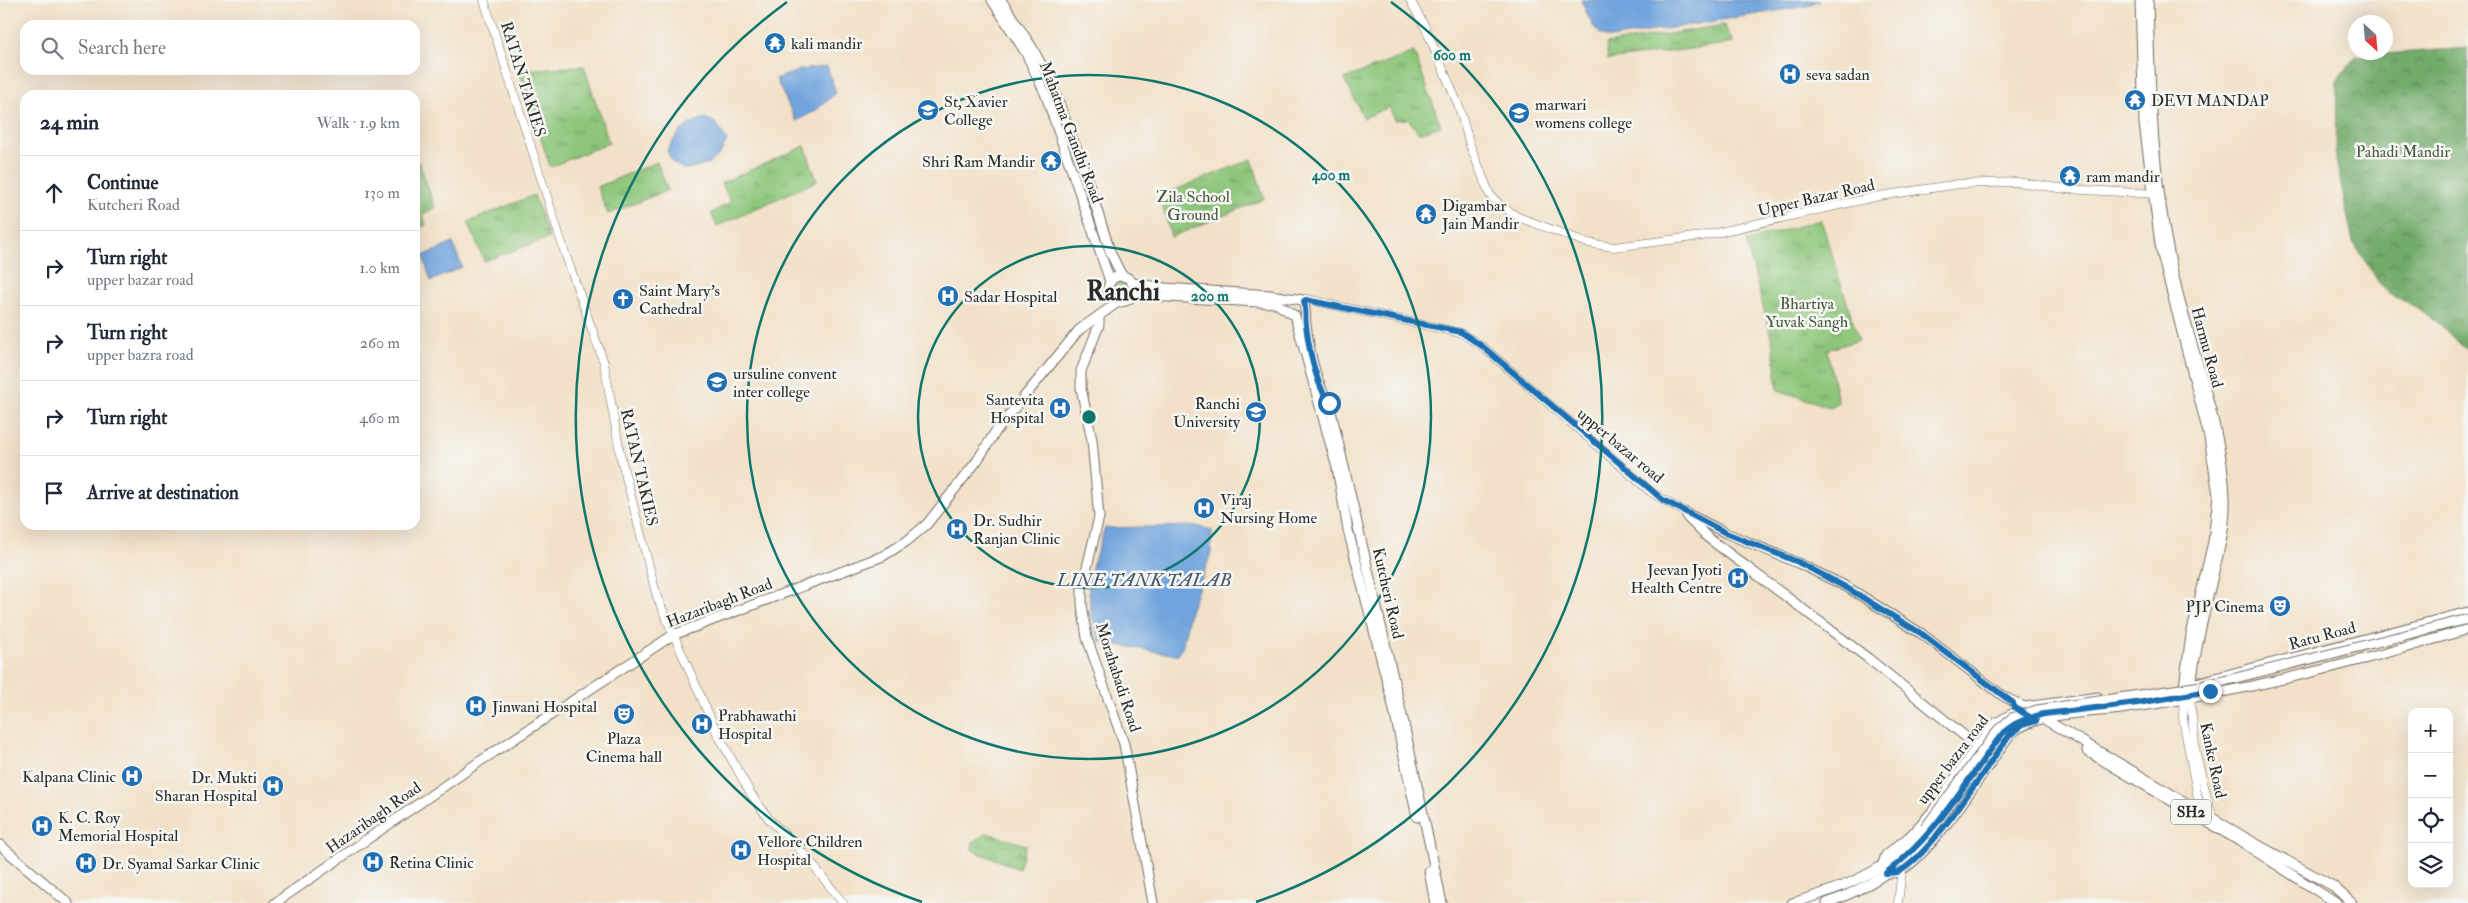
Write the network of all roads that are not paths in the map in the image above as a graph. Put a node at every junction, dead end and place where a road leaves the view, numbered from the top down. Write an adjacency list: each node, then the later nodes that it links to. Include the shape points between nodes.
1 (484, 0): 21 (street, RATAN TAKIES, via 604,363 621,458 649,571)
2 (992, 0): 9 (main road, Mahatma Gandhi Road, via 1026,53 1045,93)
3 (1000, 0): 8 (main road, Mahatma Gandhi Road, via 1051,82 1082,163 1111,254)
4 (1410, 0): 7 (street, Upper Bazar Road, via 1458,104 1490,196 1518,217 1588,243 1614,247 1702,236 1879,196 1959,184 2017,182 2066,189)
5 (2140, 0): 7 (main road, Harmu Road, via 2142,108)
6 (2148, 0): 7 (main road, Harmu Road)
7 (2158, 194): 22 (main road, Harmu Road, via 2164,266 2209,437 2218,495 2213,542 2191,635)
8 (1122, 276): 9 (main road); 10 (main road)
9 (1110, 282): 11 (main road)
10 (1132, 283): 12 (main road); 13 (main road)
11 (1109, 294): 14 (main road); 15 (main road)
12 (1132, 295): 14 (main road); 40 (main road, via 1276,303 1295,316 1337,468)
13 (1305, 300): 16 (street, upper bazar road, via 1461,332 1482,346 1652,492); 41 (main road, Kutcheri Road, via 1306,325 1317,378 1329,403 1352,496)
14 (1118, 302): 15 (main road, Hazaribagh Road)
15 (1103, 313): 21 (main road, Hazaribagh Road, via 1079,330 996,431 944,504 907,541 883,556); 39 (main road, Morahabadi Road, via 1081,371 1100,517 1082,588 1082,604 1087,638 1124,744)
16 (1686, 513): 24 (main road, upper bazar road, via 1798,562 1847,588 1922,634); 26 (main road, via 1707,537 1870,659)
17 (2468, 612): 22 (main road, Ratu Road)
18 (2468, 619): 31 (main road, bridge, via 2208,685 2022,714 1998,730)
19 (2468, 625): 31 (main road, bridge, via 2210,691 2044,714 2020,721 2002,734)
20 (2468, 629): 23 (main road, Ratu Road, via 2349,662)
21 (673, 635): 37 (main road, Hazaribagh Road, via 479,762); 38 (street, RATAN TAKIES, via 717,733 751,794)
22 (2187, 685): 23 (main road, Harmu Road); 24 (main road, upper bazra road)
23 (2186, 699): 25 (main road, upper bazra road); 27 (street, Kanke Road, via 2186,739); 28 (street, Kanke Road)
24 (2018, 707): 25 (main road, upper bazar road); 26 (main road, upper bazra road, via 1996,723)
25 (2040, 720): 27 (main road, SH2); 29 (main road, SH2); 34 (main road, upper bazra road, via 2012,732 1947,823)
26 (1977, 746): 33 (main road, upper bazra road, via 1932,812 1910,836 1886,855)
27 (2200, 809): 28 (main road, SH2); 29 (street, Kanke Road)
28 (2212, 816): 30 (street, Kanke Road); 46 (main road, SH2, via 2333,886)
29 (2202, 819): 30 (main road, SH2)
30 (2215, 827): 45 (main road, SH2)
31 (1928, 831): 33 (main road)
32 (0, 845): 36 (main road)
33 (1884, 869): 34 (main road, upper bazra road, via 1897,873); 35 (main road); 43 (main road, via 1848,895)
34 (1902, 869): 44 (street)
35 (1821, 894): 42 (main road); 43 (street)
36 (68, 903)
37 (275, 903)
38 (842, 903)
39 (1153, 903)
40 (1436, 903)
41 (1442, 903)
42 (1792, 903)
43 (1828, 903)
44 (1898, 903)
45 (2336, 903)
46 (2352, 903)

